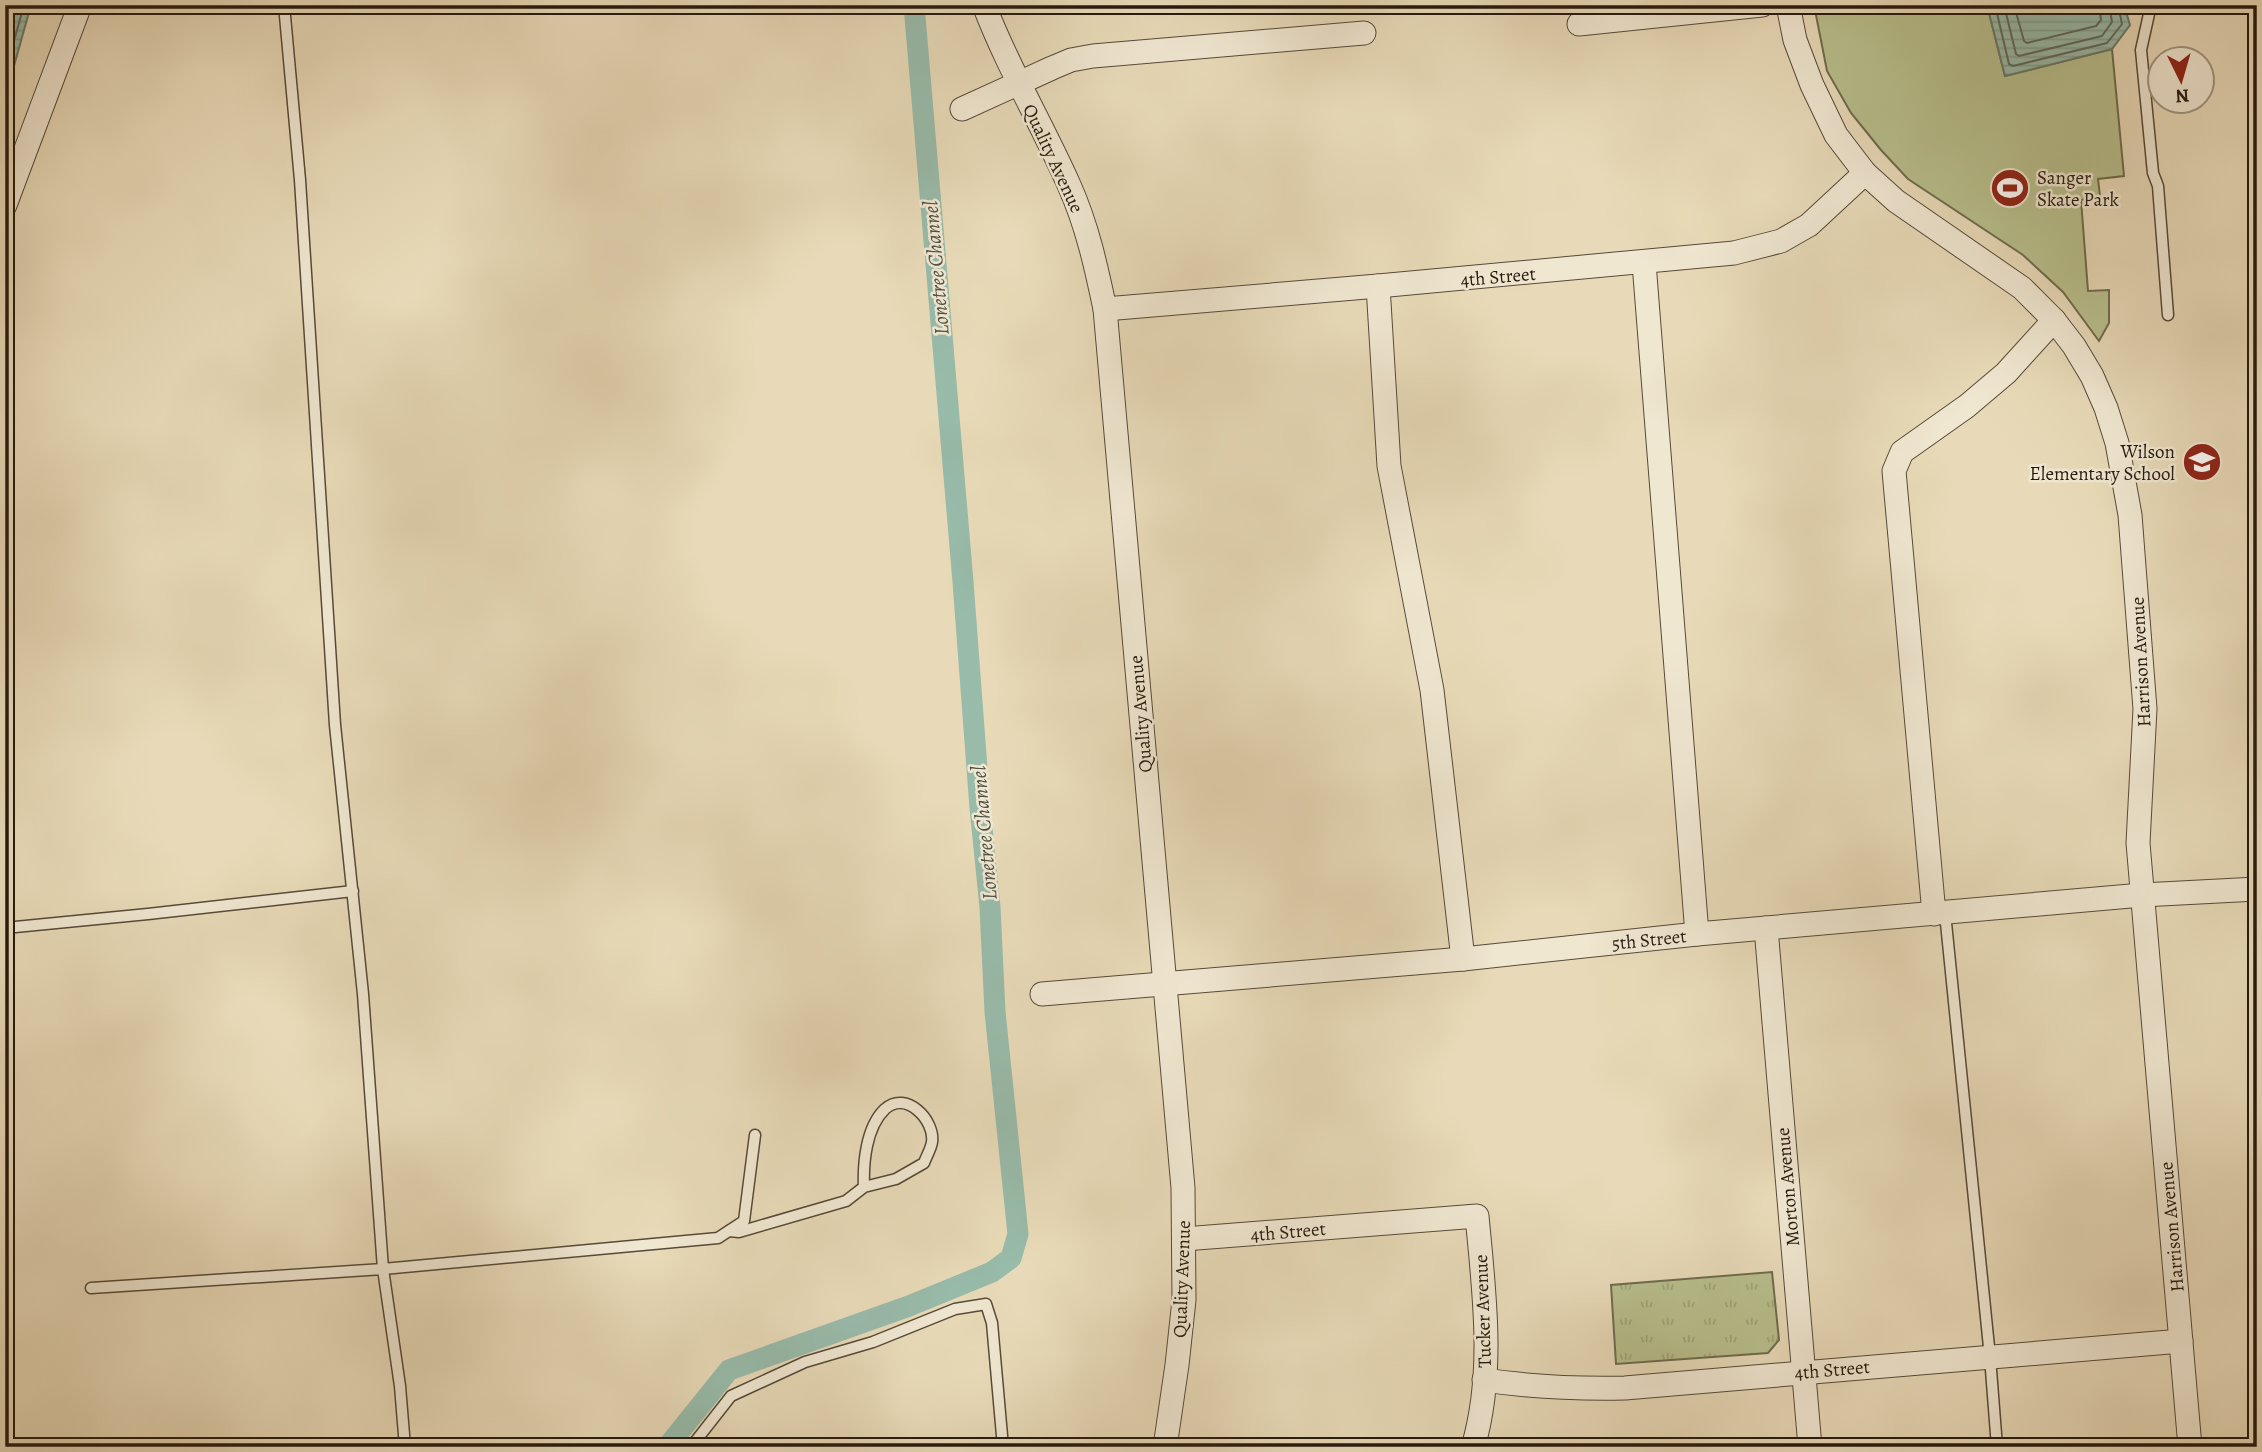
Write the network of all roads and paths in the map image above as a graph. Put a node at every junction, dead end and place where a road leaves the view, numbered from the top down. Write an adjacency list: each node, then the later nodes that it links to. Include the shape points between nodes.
1 (80, 5): 12 (street)
2 (284, 5): 19 (lane, via 335,725)
3 (984, 5): 9 (street, Quality Avenue)
4 (1762, 5): 7 (street)
5 (1788, 5): 11 (street, Harrison Avenue, via 1812,85 1836,135)
6 (2151, 5): 16 (lane, via 2141,50)
7 (1579, 24)
8 (1364, 33): 9 (street, via 1093,56 1071,60)
9 (1018, 83): 10 (street); 15 (street, Quality Avenue, via 1069,186 1093,251)
10 (962, 109)
11 (1866, 173): 13 (street, 4th Street, via 1809,225 1781,241 1734,253); 17 (street, Harrison Avenue, via 1896,201 2022,288)
12 (5, 205)
13 (1644, 263): 14 (street, 4th Street); 24 (street)
14 (1378, 286): 15 (street, 4th Street); 25 (street, via 1390,466 1432,690)
15 (1105, 309): 26 (street, Quality Avenue)
16 (2168, 314)
17 (2054, 320): 20 (street, Harrison Avenue, via 2096,387 2125,478 2145,709 2138,843); 21 (street, via 2006,373 1967,407 1902,452 1895,471)
18 (2257, 890): 20 (street, 5th Street)
19 (353, 891): 22 (lane); 33 (lane)
20 (2143, 895): 21 (street, 5th Street); 35 (street, Harrison Avenue)
21 (1940, 913): 23 (street, 5th Street); 36 (lane)
22 (5, 928)
23 (1766, 928): 24 (street, 5th Street); 37 (street, Morton Avenue)
24 (1697, 934): 25 (street, 5th Street)
25 (1463, 959): 26 (street, 5th Street)
26 (1164, 984): 27 (street, 5th Street); 32 (street, Quality Avenue)
27 (1042, 994)
28 (755, 1135): 31 (lane, via 744,1221)
29 (864, 1187): 29 (lane, via 896,1179 924,1163 932,1141 918,1109 900,1102 887,1107 875,1122 863,1166); 31 (lane, via 846,1201)
30 (1476, 1216): 32 (street, 4th Street); 38 (street, Tucker Avenue, via 1485,1308)
31 (729, 1231): 33 (lane, via 718,1238)
32 (1184, 1239): 42 (street, Quality Avenue, via 1184,1300)
33 (383, 1269): 34 (lane); 39 (lane)
34 (91, 1288)
35 (2181, 1341): 36 (street, 4th Street); 46 (street, Harrison Avenue)
36 (1990, 1357): 37 (street, 4th Street); 45 (lane)
37 (1803, 1372): 38 (street, 4th Street, via 1625,1388 1532,1387); 44 (street, Morton Avenue)
38 (1484, 1380): 43 (street, Tucker Avenue)
39 (405, 1447)
40 (691, 1447): 41 (lane, via 731,1396 805,1362 873,1342 955,1309 986,1304 992,1323)
41 (1003, 1447)
42 (1165, 1447)
43 (1473, 1447)
44 (1810, 1447)
45 (1997, 1447)
46 (2190, 1447)

